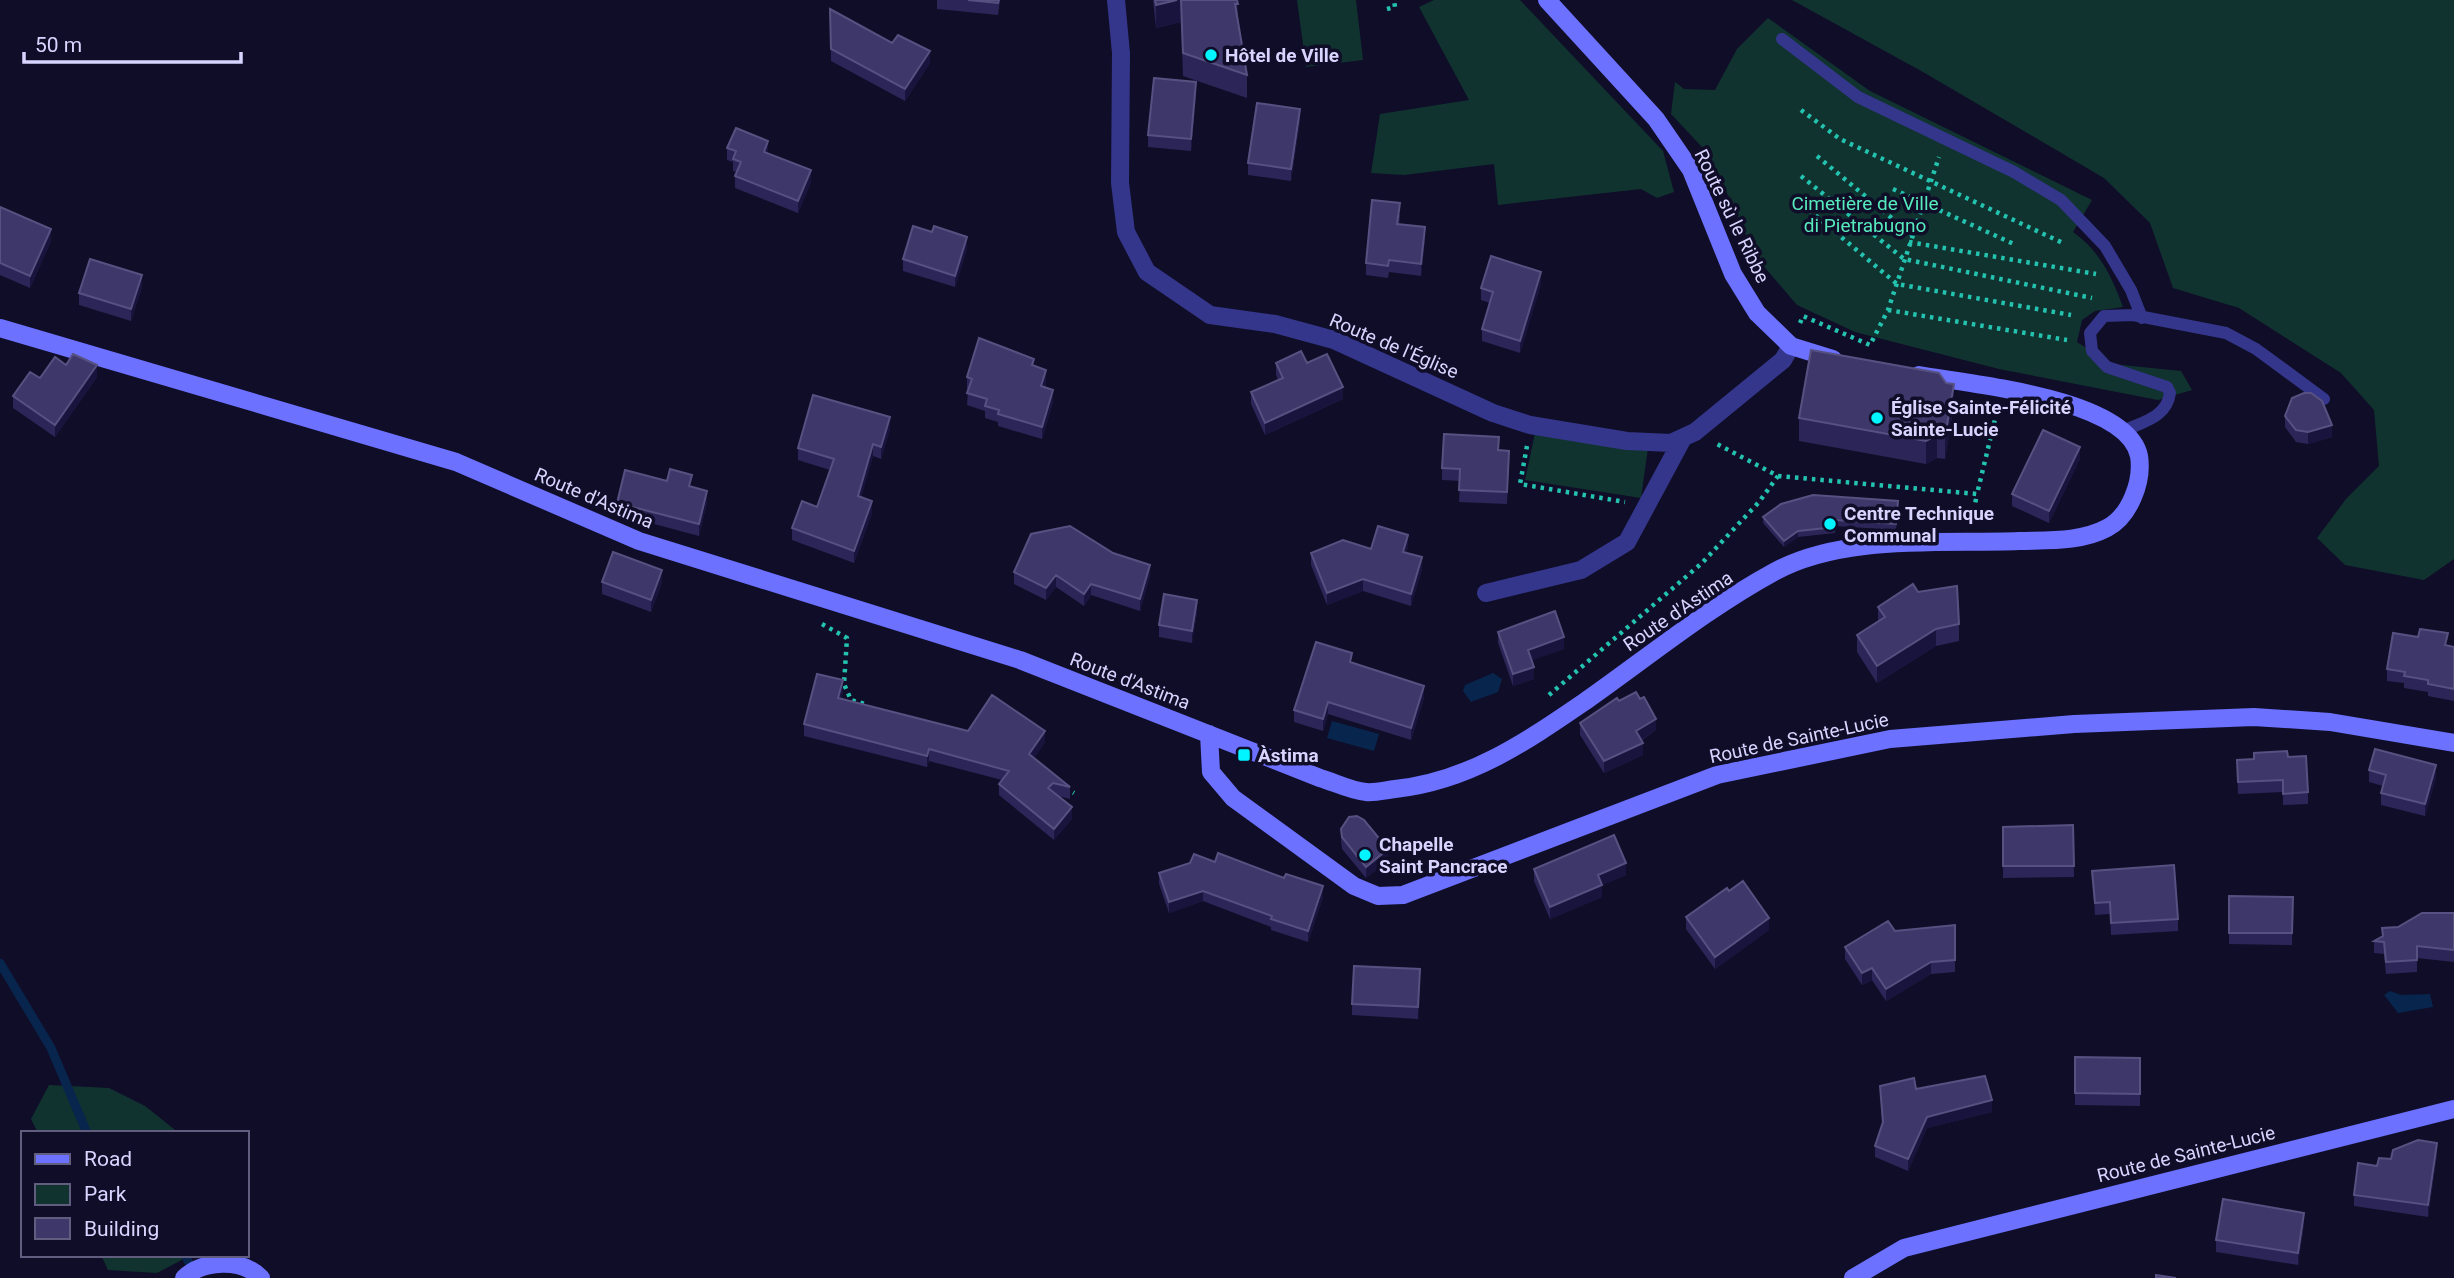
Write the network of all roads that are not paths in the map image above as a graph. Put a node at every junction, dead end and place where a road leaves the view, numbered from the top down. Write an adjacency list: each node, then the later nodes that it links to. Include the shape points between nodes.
1 (1116, 0): 11 (street, Route de l'Église, via 1121,53 1120,183 1126,232 1147,272 1210,315 1275,324 1334,340 1493,413 1530,425 1627,441 1671,443)
2 (1547, 0): 6 (main road, Route sù le Ribbe, via 1656,119 1690,170 1733,274 1757,313)
3 (1782, 38): 4 (lane, via 1858,97 2014,172 2061,200 2105,246)
4 (2142, 318): 9 (lane, via 2226,333 2256,349); 10 (lane, via 2104,316 2090,333 2092,351 2107,367 2166,387 2170,393 2169,404 2161,413)
5 (0, 328): 13 (main road, Route d'Astima, via 456,462 639,541 1020,660)
6 (1791, 346): 7 (main road, Route sù le Ribbe); 11 (street, via 1783,360)
7 (1850, 363)
8 (1903, 372): 10 (main road, via 2003,388 2096,413)
9 (2324, 400)
10 (2123, 431): 13 (main road, Route d'Astima, via 2137,448 2141,468 2130,504 2107,528 2073,539 1875,545 1841,550 1776,571 1509,753 1460,775 1420,787 1366,792)
11 (1689, 435): 12 (street, via 1627,542 1581,570)
12 (1486, 593)
13 (1209, 734): 14 (main road, Route de Sainte-Lucie, via 1211,772 1233,798 1354,886 1378,896 1403,895 1717,775 1890,739 2074,724 2254,717 2330,722)
14 (2454, 743)
15 (2454, 1109): 18 (main road, Route de Sainte-Lucie, via 1904,1248)
16 (184, 1278): 17 (main road, via 204,1265 235,1265)
17 (261, 1278)
18 (1853, 1278)

